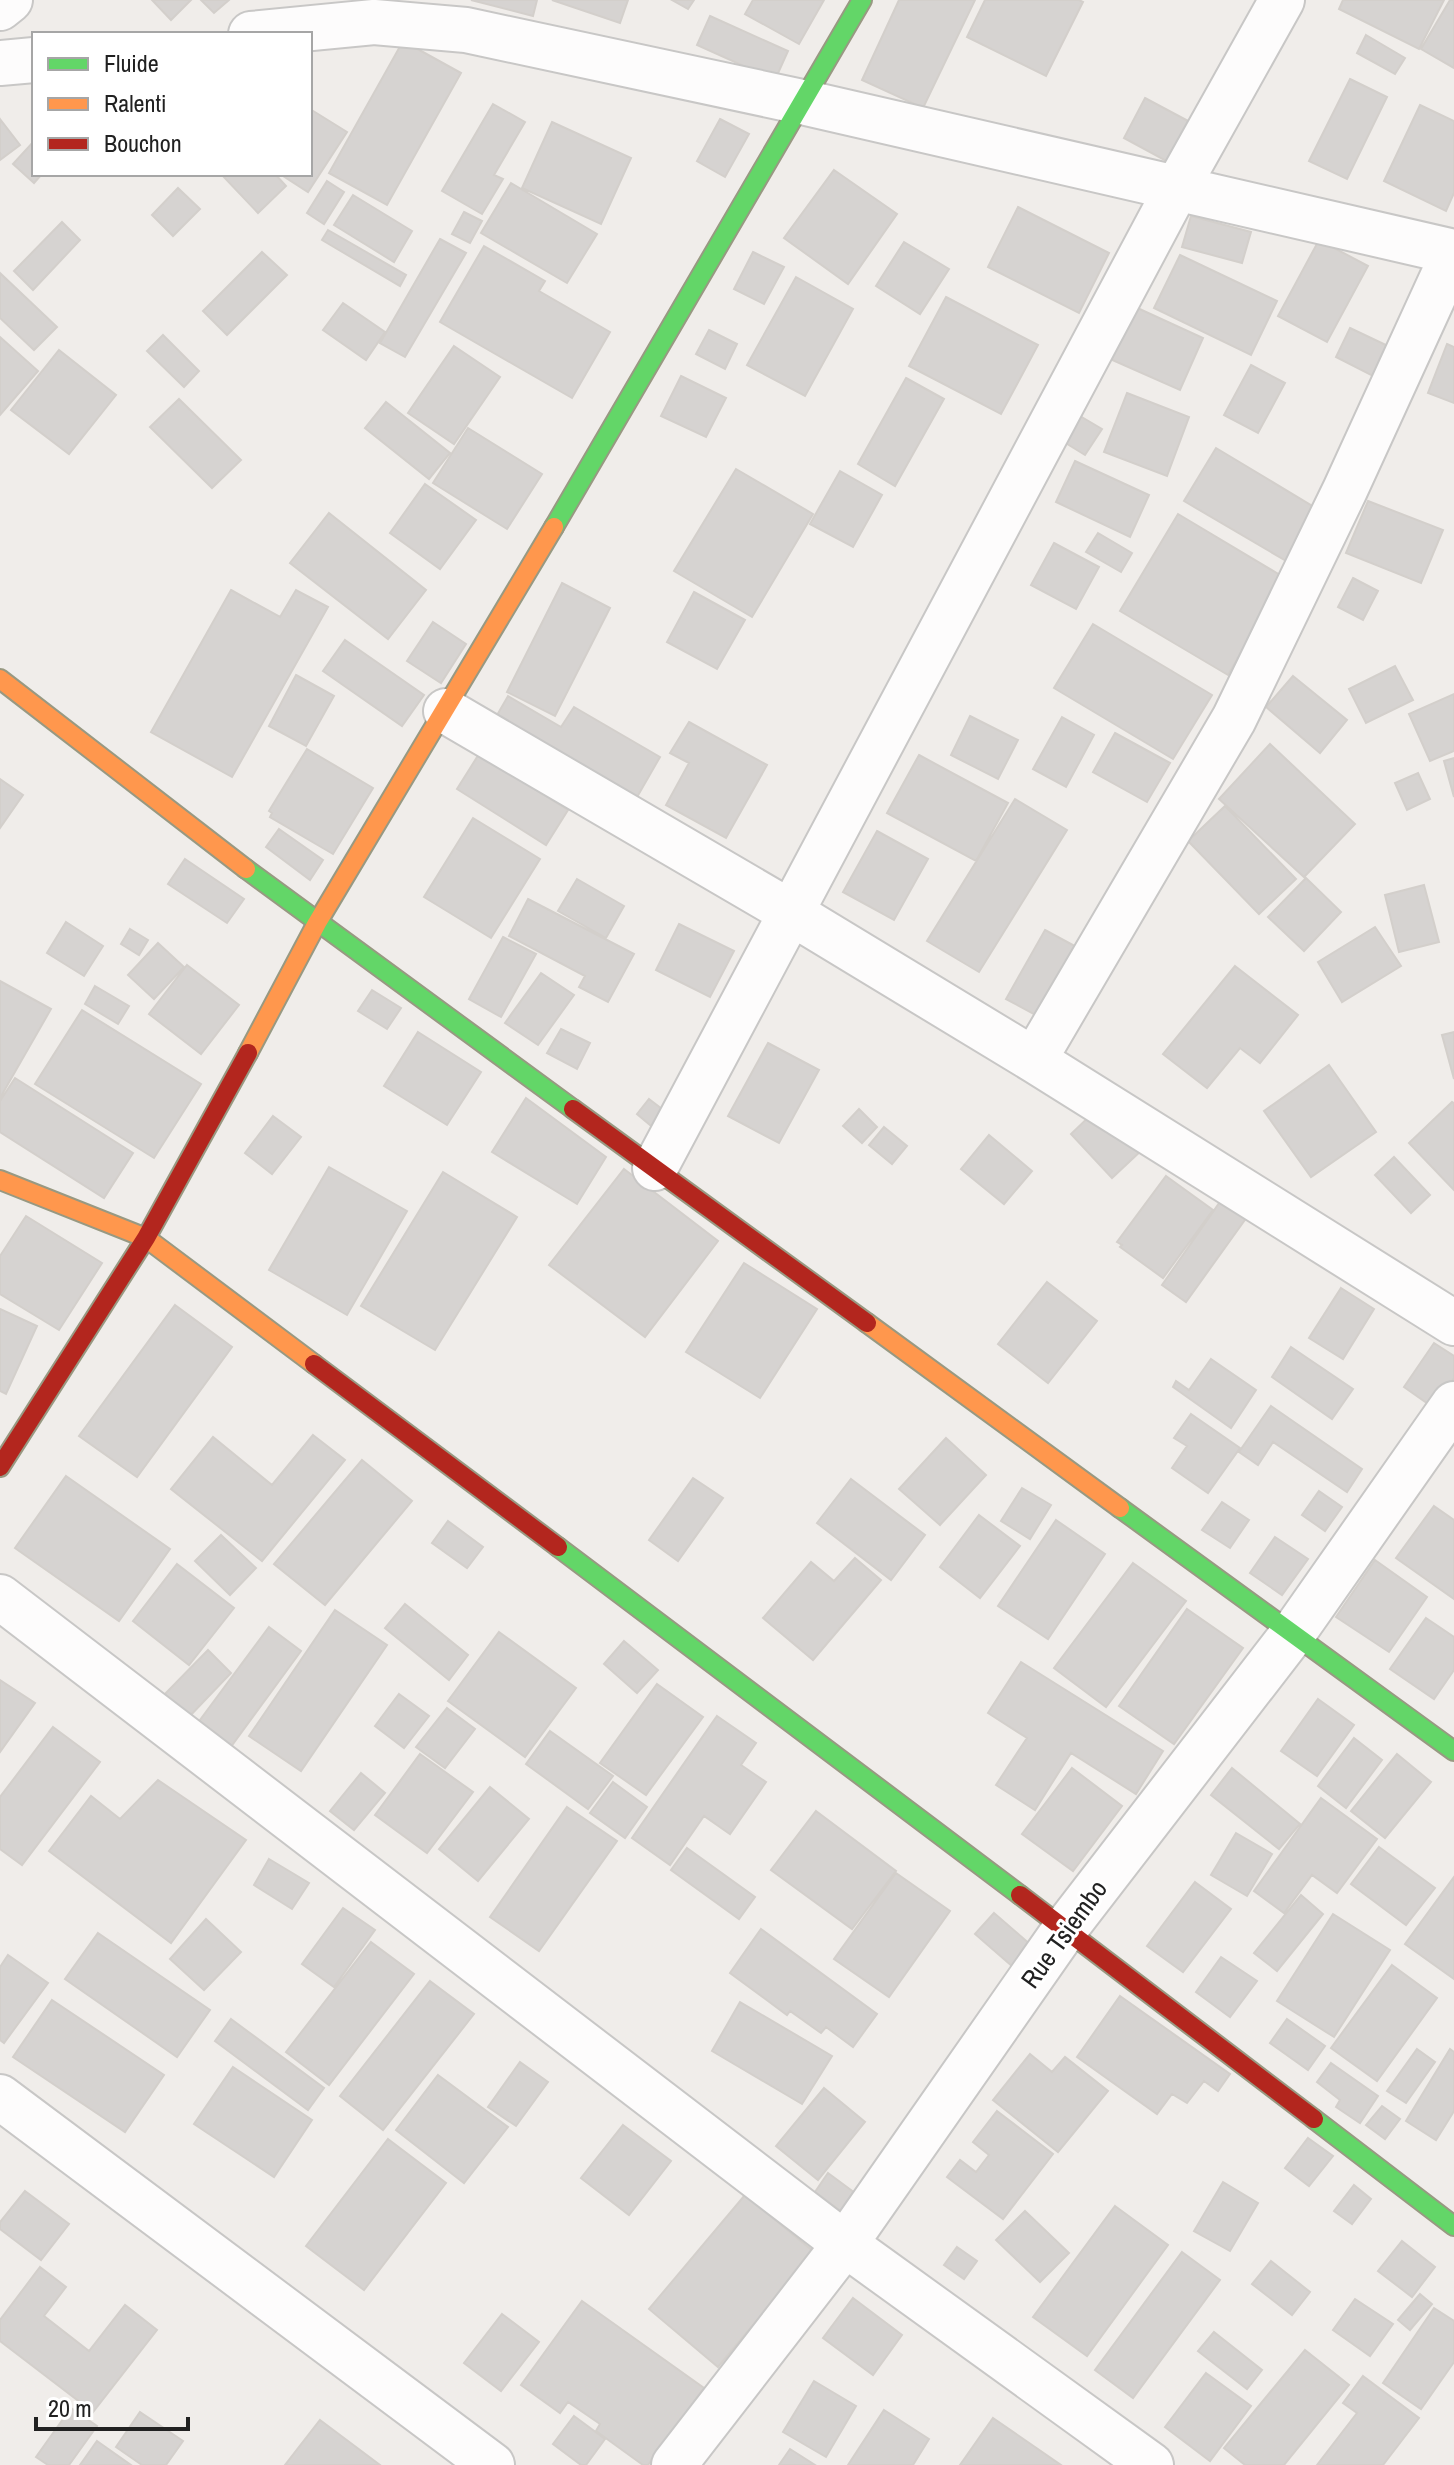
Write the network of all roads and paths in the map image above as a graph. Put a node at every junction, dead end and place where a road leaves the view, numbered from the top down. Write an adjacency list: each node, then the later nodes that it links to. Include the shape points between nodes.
1 (10, 0): 4 (street)
2 (862, 0): 8 (street)
3 (1282, 0): 9 (street)
4 (0, 8)
5 (272, 32): 8 (street, via 374,22 466,30)
6 (32, 60): 7 (street)
7 (0, 63)
8 (802, 102): 9 (street); 12 (street)
9 (1178, 186): 10 (street); 13 (street)
10 (1454, 252): 15 (street, via 1234,719)
11 (0, 679): 14 (street)
12 (446, 711): 13 (street); 14 (street)
13 (790, 912): 15 (street); 16 (street)
14 (317, 923): 16 (street); 18 (street)
15 (1034, 1060): 19 (street)
16 (655, 1168): 23 (street)
17 (0, 1180): 18 (street)
18 (146, 1238): 21 (street); 25 (street)
19 (1454, 1323)
20 (1454, 1404): 23 (street, Rue Tsiembo)
21 (0, 1467)
22 (0, 1597): 28 (street)
23 (1294, 1632): 24 (street); 25 (street, Rue Tsiembo)
24 (1454, 1751)
25 (1065, 1929): 27 (street); 28 (street, Rue Tsiembo)
26 (0, 2097): 29 (street)
27 (1454, 2226)
28 (845, 2244): 30 (street, Rue Tsiembo); 31 (street)
29 (492, 2465)
30 (674, 2465)
31 (1151, 2465)

